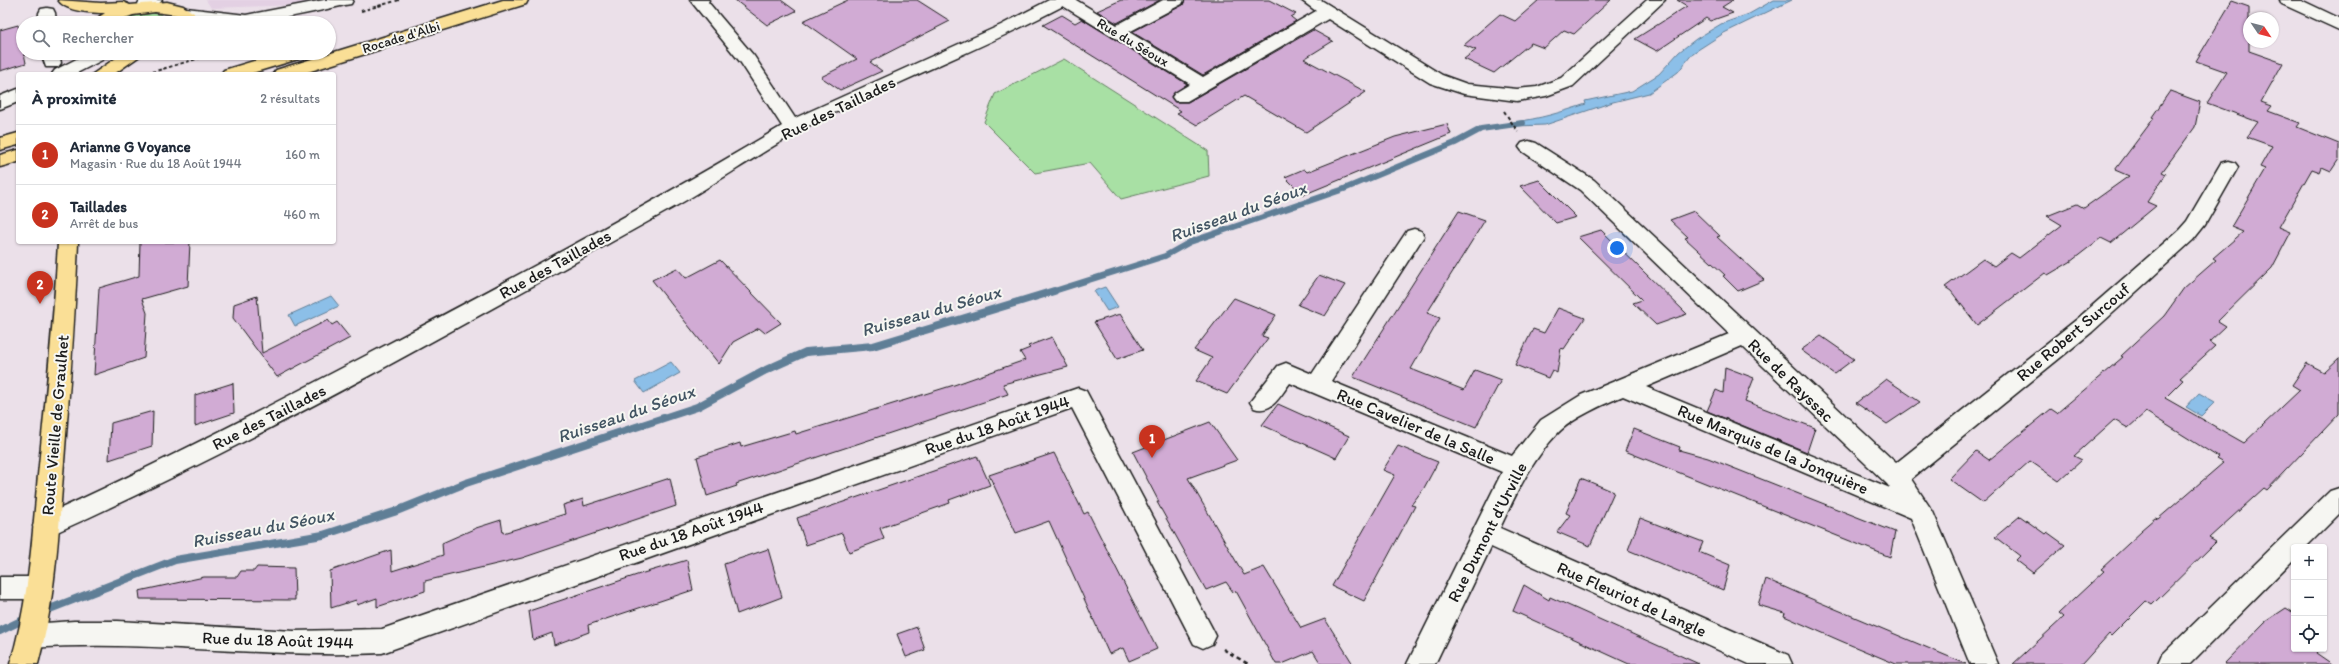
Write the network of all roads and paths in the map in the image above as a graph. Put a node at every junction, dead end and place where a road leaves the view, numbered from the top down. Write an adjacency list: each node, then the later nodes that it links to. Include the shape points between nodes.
1 (65, 0): 11 (main road, via 79,6 99,9); 14 (main road)
2 (345, 0): 17 (street)
3 (472, 0): 20 (main road, Rocade d'Albi)
4 (520, 0): 21 (main road, Rocade d'Albi)
5 (701, 0): 40 (street, via 698,1 748,60)
6 (1063, 0): 19 (street, Rue du Séoux); 40 (street, Rue des Taillades, via 1007,29)
7 (1176, 0): 19 (street)
8 (1309, 0): 13 (street)
9 (1657, 0): 13 (street, via 1567,82 1540,92 1517,95 1464,89 1436,79)
10 (2288, 0): 18 (street)
11 (145, 4): 12 (main road, via 166,3); 15 (main road)
12 (183, 11): 16 (street)
13 (1327, 12): 35 (street)
14 (74, 16)
15 (110, 16)
16 (210, 16)
17 (269, 16)
18 (2339, 26)
19 (1116, 32): 35 (street, Rue du Séoux)
20 (336, 42)
21 (336, 57)
22 (67, 60): 29 (street)
23 (77, 60): 29 (street)
24 (107, 60): 30 (main road)
25 (124, 60): 31 (main road)
26 (193, 60): 32 (path)
27 (276, 60): 33 (main road)
28 (327, 60): 34 (main road, Rocade d'Albi)
29 (55, 66)
30 (98, 72)
31 (105, 72)
32 (153, 72)
33 (237, 72)
34 (288, 72)
35 (1202, 84): 37 (street)
36 (16, 96): 38 (street)
37 (1181, 97)
38 (0, 102)
39 (1511, 123): 41 (path)
40 (792, 128): 57 (street, Rue des Taillades, via 676,198 477,307 284,409 104,500)
41 (1523, 139): 49 (street, Rue de Rayssac, via 1587,185)
42 (16, 140): 43 (main road)
43 (0, 144)
44 (16, 157): 45 (main road)
45 (0, 161)
46 (2228, 167): 54 (street, Rue Robert Surcouf, via 2195,225 2186,235 2084,326)
47 (1414, 236): 50 (street, Rue Cavelier de la Salle)
48 (68, 244): 57 (main road, Route Vieille de Graulhet, via 66,307)
49 (1745, 336): 51 (street, Rue Dumont d'Urville); 54 (street, Rue de Rayssac)
50 (1317, 385): 52 (street, Rue Cavelier de la Salle, via 1286,372); 53 (street, Rue Cavelier de la Salle)
51 (1624, 387): 53 (street, Rue Dumont d'Urville, via 1590,401 1549,426); 56 (street, Rue Marquis de la Jonquière)
52 (1262, 402)
53 (1516, 468): 58 (street, Rue Dumont d'Urville)
54 (1896, 477): 56 (street, Rue de Rayssac)
55 (2339, 498): 67 (street)
56 (1921, 512): 66 (street, Rue de Rayssac)
57 (46, 526): 60 (main road, Route Vieille de Graulhet)
58 (1486, 534): 64 (street, Rue Dumont d'Urville); 65 (street, Rue Fleuriot de Langle)
59 (0, 588): 60 (street)
60 (35, 612): 61 (street, Rue du 18 Août 1944, via 49,634 140,634 341,645 382,641 783,498 1078,397); 62 (main road, Route Vieille de Graulhet)
61 (1203, 636): 63 (path)
62 (24, 664)
63 (1248, 664)
64 (1421, 664)
65 (1778, 664)
66 (1984, 664)
67 (2172, 664)

